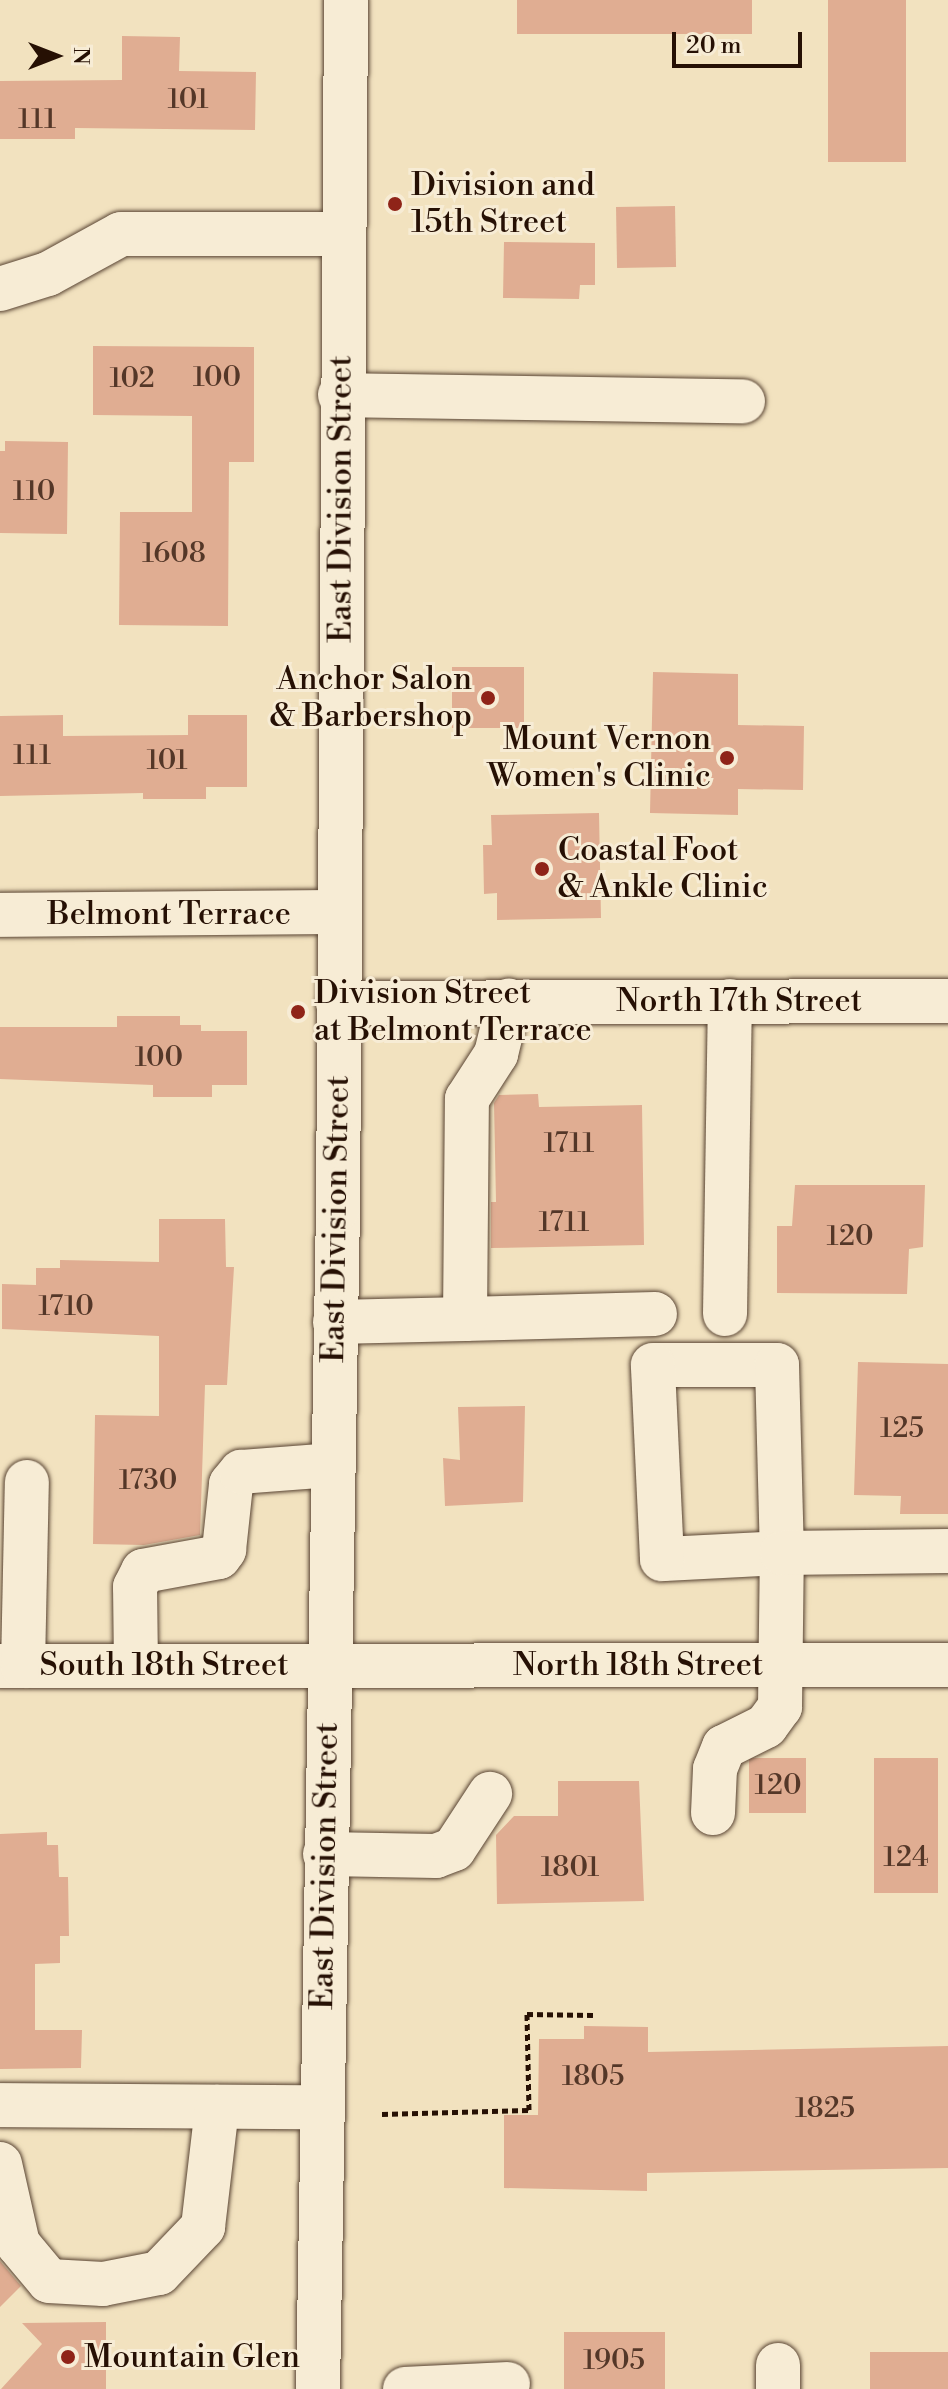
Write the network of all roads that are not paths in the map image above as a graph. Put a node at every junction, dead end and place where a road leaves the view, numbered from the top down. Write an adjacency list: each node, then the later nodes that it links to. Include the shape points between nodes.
1 (346, 0): 2 (street, East Division Street)
2 (343, 234): 3 (street, via 121,234 48,274); 4 (street, East Division Street)
3 (0, 289)
4 (340, 395): 5 (street); 6 (street, East Division Street)
5 (743, 401)
6 (338, 912): 7 (street, Belmont Terrace); 11 (street, East Division Street)
7 (0, 915)
8 (509, 1001): 9 (street, North 17th Street); 11 (street, North 17th Street); 14 (street, via 496,1054 467,1099)
9 (730, 1001): 10 (street, North 17th Street); 13 (street)
10 (948, 1001)
11 (338, 1003): 15 (street, East Division Street)
12 (655, 1314): 14 (street)
13 (725, 1314)
14 (465, 1319): 15 (street)
15 (335, 1322): 16 (street, East Division Street)
16 (332, 1465): 20 (street, East Division Street); 24 (street, via 241,1472 231,1484 219,1557 143,1571 135,1587)
17 (27, 1482): 23 (street)
18 (948, 1551): 19 (street)
19 (782, 1553): 19 (street, via 777,1365 653,1365 662,1559); 21 (street)
20 (329, 1665): 21 (street, North 18th Street); 24 (street, South 18th Street); 27 (street, East Division Street)
21 (783, 1665): 22 (street, North 18th Street); 26 (street, via 780,1707 766,1726 724,1747 718,1759)
22 (948, 1665)
23 (12, 1666): 24 (street, South 18th Street)
24 (136, 1666)
25 (490, 1794): 27 (street, via 454,1849 436,1856)
26 (713, 1813)
27 (325, 1854): 30 (street, East Division Street)
28 (0, 2105): 29 (street)
29 (217, 2107): 30 (street); 31 (street, via 203,2227 159,2273 103,2284 49,2281 18,2244)
30 (320, 2107): 33 (street, East Division Street)
31 (0, 2164)
32 (508, 2384): 34 (street)
33 (318, 2389)
34 (405, 2389)

